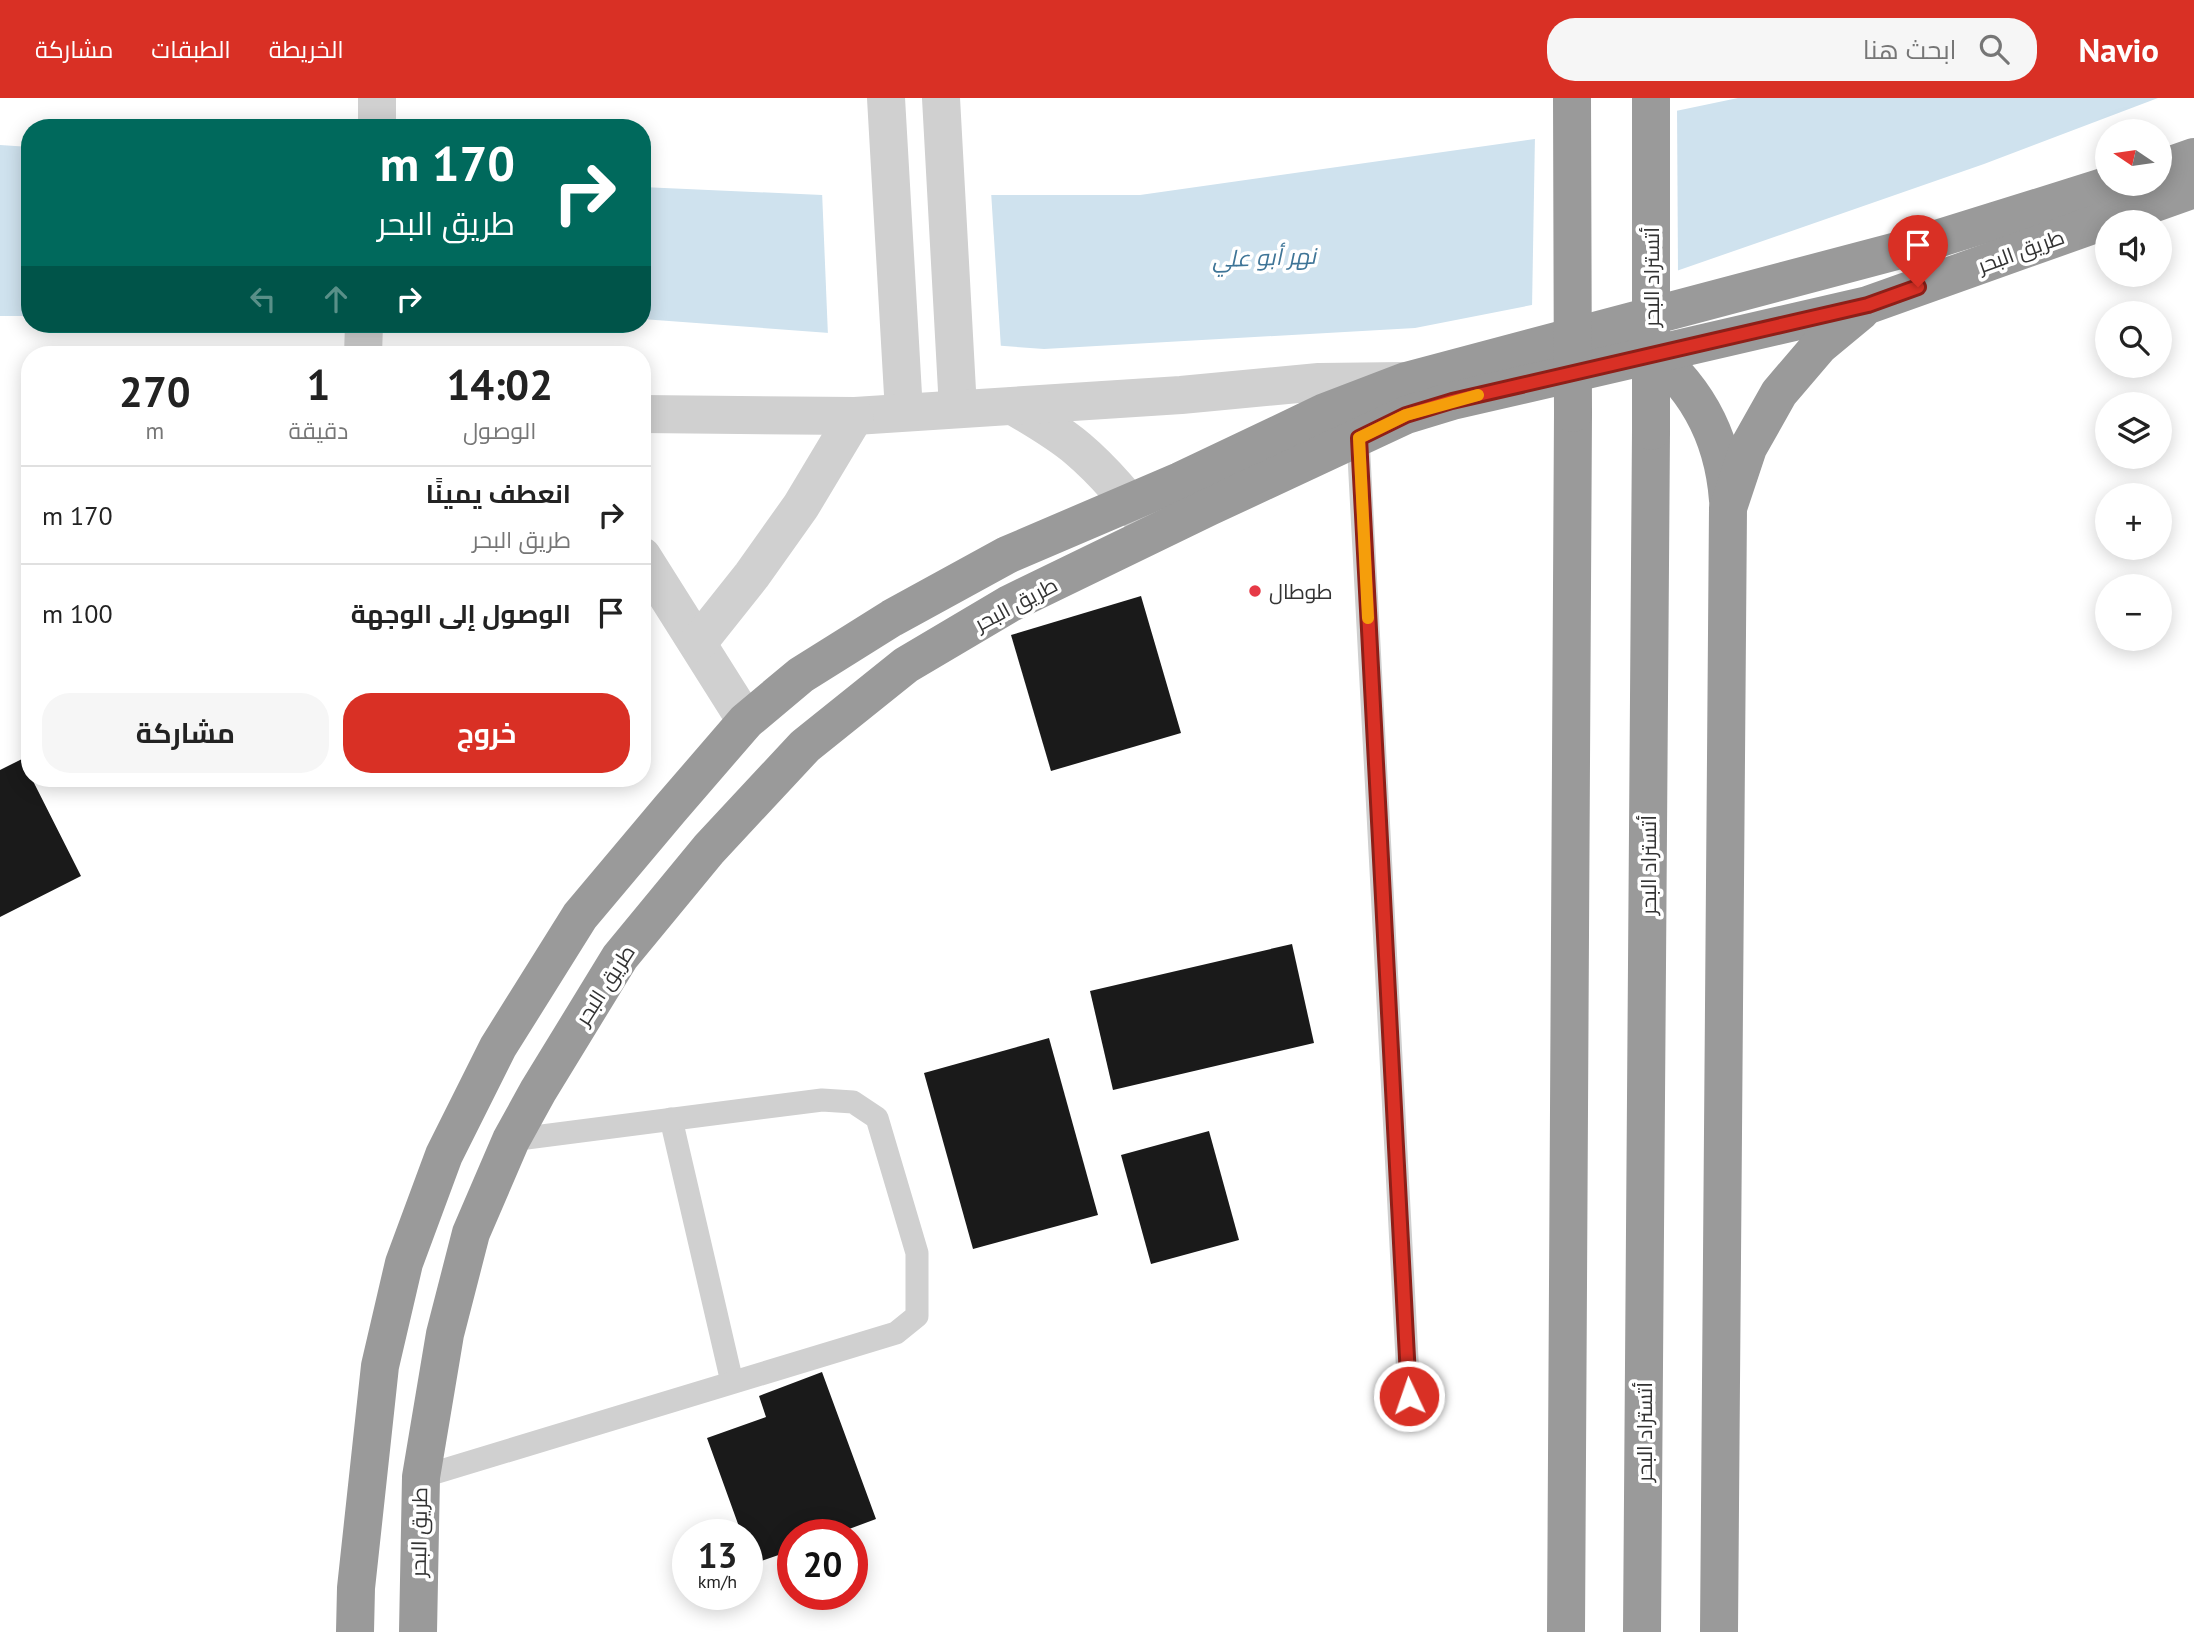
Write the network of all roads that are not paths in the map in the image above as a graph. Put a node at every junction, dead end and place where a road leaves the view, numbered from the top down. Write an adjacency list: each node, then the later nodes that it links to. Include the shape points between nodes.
1 (377, 98): 6 (street)
2 (886, 98): 15 (street)
3 (941, 98): 18 (street)
4 (1573, 98): 36 (highway, bridge)
5 (1651, 98): 37 (highway, أتستراد البحر, bridge)
6 (377, 119)
7 (2194, 157): 8 (highway)
8 (2172, 165)
9 (2095, 190): 12 (highway, طريق البحر, via 1908,248)
10 (2194, 190): 11 (highway, طريق البحر)
11 (1868, 305): 13 (highway, طريق البحر); 23 (highway, via 1820,345 1779,393 1748,448)
12 (1614, 327): 13 (highway); 14 (highway, طريق البحر)
13 (1657, 355): 16 (highway, طريق البحر); 23 (highway, via 1696,398 1709,424 1720,451)
14 (1406, 381): 16 (street); 17 (street, via 1319,382); 22 (highway, طريق البحر, via 1325,412)
15 (903, 397): 18 (street); 20 (street)
16 (1452, 401): 21 (highway, طريق البحر, via 1406,415)
17 (1013, 406): 18 (street); 22 (street, via 1077,449)
18 (958, 409)
19 (651, 414): 20 (street)
20 (855, 416): 26 (street, via 800,506)
21 (1359, 438): 24 (highway, طريق البحر); 32 (lane)
22 (1130, 503): 24 (street); 27 (highway, طريق البحر, via 1007,555 892,618 801,675)
23 (1728, 508): 38 (highway)
24 (1155, 534): 30 (highway, طريق البحر, via 1009,604 906,665 805,746 709,849 620,957)
25 (651, 570): 26 (street)
26 (698, 643): 27 (street)
27 (746, 721): 28 (highway, طريق البحر, via 580,916 498,1047)
28 (467, 1110): 30 (highway); 34 (highway, طريق البحر, via 444,1155 404,1263 380,1366)
29 (671, 1119): 30 (lane); 31 (lane); 31 (lane, via 822,1100 853,1102 877,1118 917,1253 917,1316 896,1333)
30 (511, 1140): 33 (highway, طريق البحر, via 471,1233 444,1334)
31 (732, 1382): 33 (lane)
32 (1409, 1396)
33 (421, 1477): 35 (highway, طريق البحر)
34 (355, 1632)
35 (418, 1632)
36 (1566, 1632)
37 (1642, 1632)
38 (1719, 1632)

